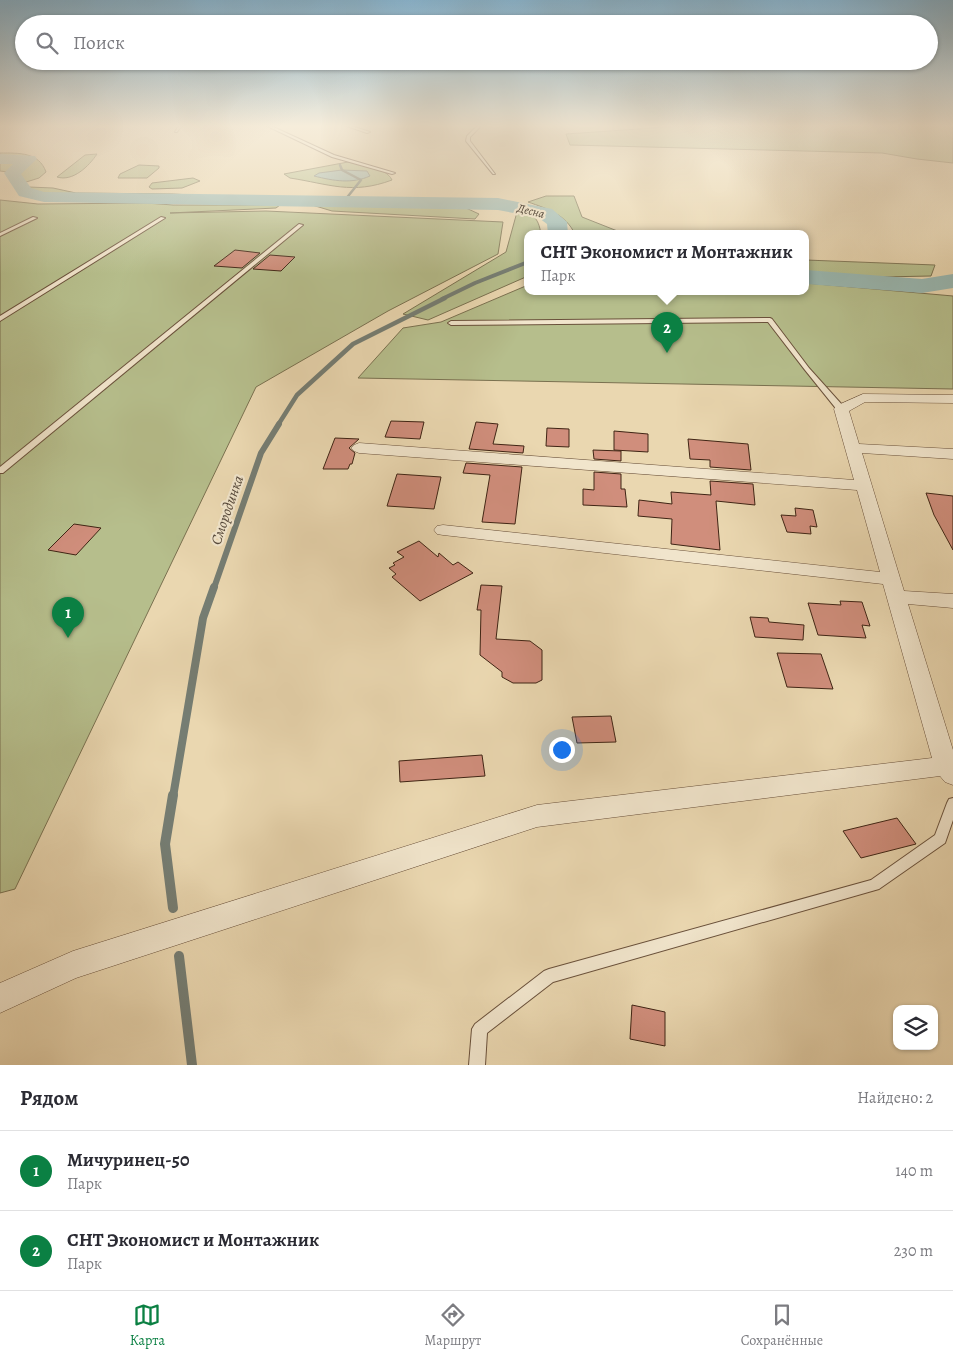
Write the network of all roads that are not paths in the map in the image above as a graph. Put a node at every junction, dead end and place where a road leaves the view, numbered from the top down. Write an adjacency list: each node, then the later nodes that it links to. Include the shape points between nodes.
1 (34, 218): 4 (lane)
2 (163, 218): 5 (lane)
3 (301, 225): 12 (lane)
4 (0, 235)
5 (0, 319)
6 (451, 323): 8 (lane, via 770,320)
7 (953, 399): 8 (street, via 863,398)
8 (842, 408): 10 (street)
9 (359, 448): 13 (street)
10 (853, 448): 11 (street); 13 (street)
11 (953, 454)
12 (0, 470)
13 (864, 486): 15 (street)
14 (443, 530): 15 (street)
15 (894, 588): 16 (street); 17 (street)
16 (953, 601)
17 (950, 770): 19 (street, via 536,816 73,965)
18 (953, 803): 20 (lane, via 940,839 874,885 550,976 480,1030)
19 (0, 998)
20 (477, 1065)

